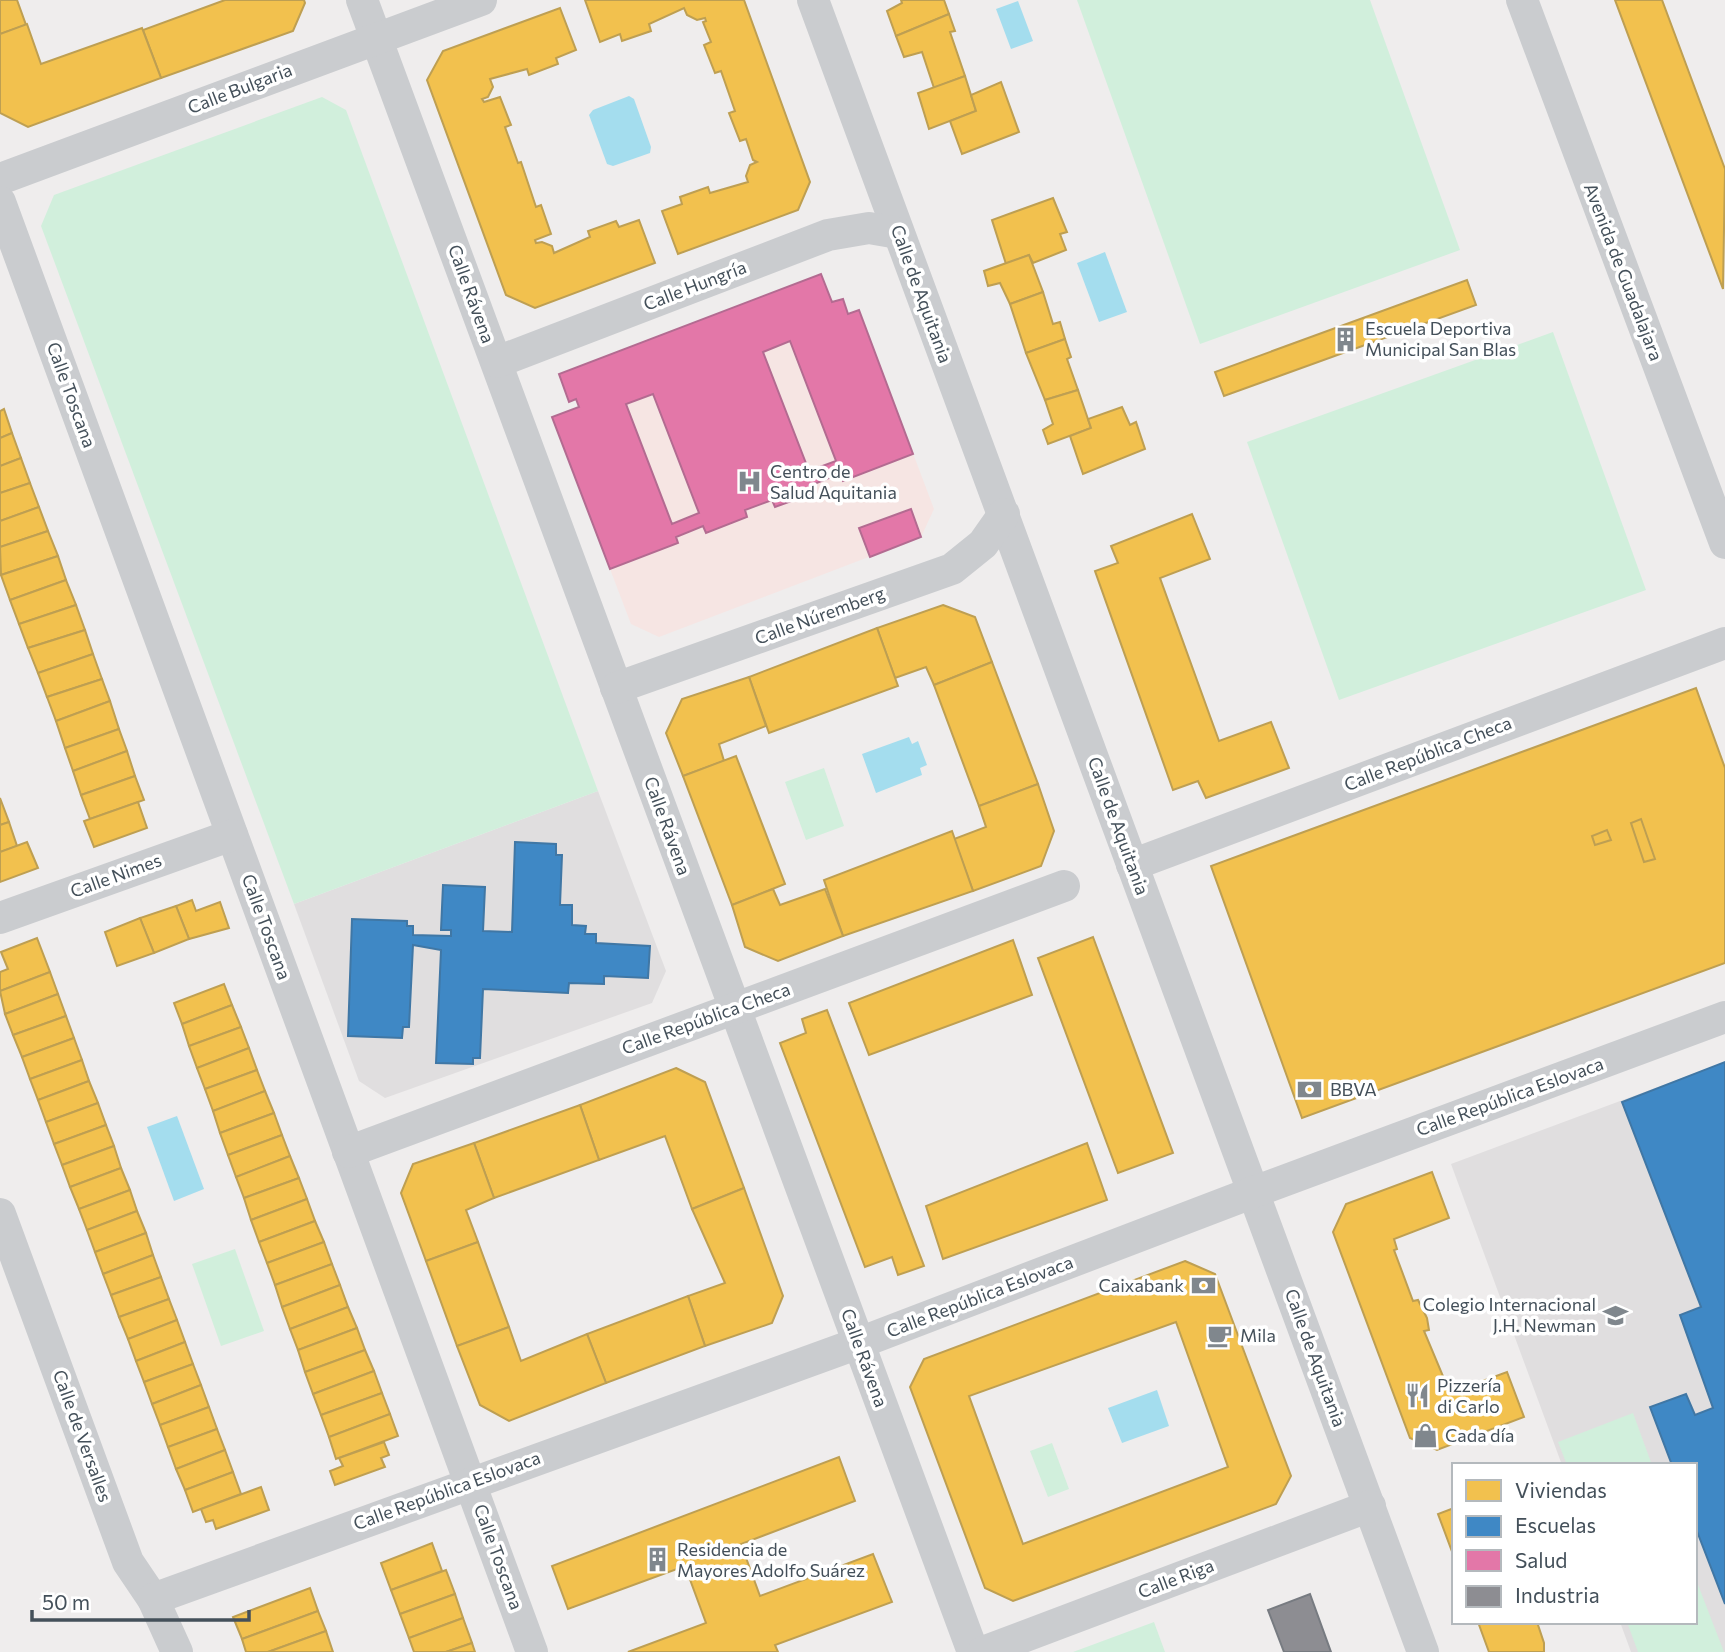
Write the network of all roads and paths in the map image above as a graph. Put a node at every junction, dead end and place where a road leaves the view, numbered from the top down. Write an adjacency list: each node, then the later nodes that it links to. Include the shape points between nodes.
1 (362, 0): 5 (street, Calle Rávena)
2 (481, 0): 5 (street, Calle Bulgaria)
3 (813, 0): 8 (street, Calle de Aquitania)
4 (1522, 0): 11 (street, Avenida de Guadalajara)
5 (376, 38): 6 (street, Calle Bulgaria); 9 (street, Calle Rávena)
6 (0, 179)
7 (0, 202): 14 (street, Calle Toscana)
8 (898, 233): 9 (street, Calle Hungría, via 869,228 828,235); 10 (street, Calle de Aquitania)
9 (496, 362): 13 (street, Calle Rávena)
10 (1004, 514): 13 (street, Calle Núremberg, via 983,544 952,569); 15 (street, Calle de Aquitania)
11 (1725, 543)
12 (1725, 643): 15 (street, Calle República Checa)
13 (616, 688): 18 (street, Calle Rávena)
14 (232, 835): 17 (street, Calle Nimes); 20 (street, Calle Toscana)
15 (1132, 865): 21 (street, Calle de Aquitania)
16 (1064, 886): 18 (street, Calle República Checa)
17 (0, 918)
18 (734, 1008): 20 (street, Calle República Checa); 23 (street, Calle Rávena)
19 (1725, 1017): 21 (street, Calle República Eslovaca)
20 (348, 1152): 24 (street, Calle Toscana)
21 (1254, 1192): 23 (street, Calle República Eslovaca); 25 (street, Calle de Aquitania)
22 (0, 1214): 26 (street, Calle de Versalles, via 128,1562)
23 (859, 1343): 24 (street, Calle República Eslovaca); 29 (street, Calle Rávena)
24 (471, 1482): 26 (street, Calle República Eslovaca); 28 (street, Calle Toscana)
25 (1370, 1506): 30 (street, Calle Riga); 31 (street, Calle de Aquitania)
26 (153, 1599): 27 (street, Calle de Versalles)
27 (177, 1652)
28 (532, 1652)
29 (973, 1652)
30 (982, 1652)
31 (1423, 1652)

